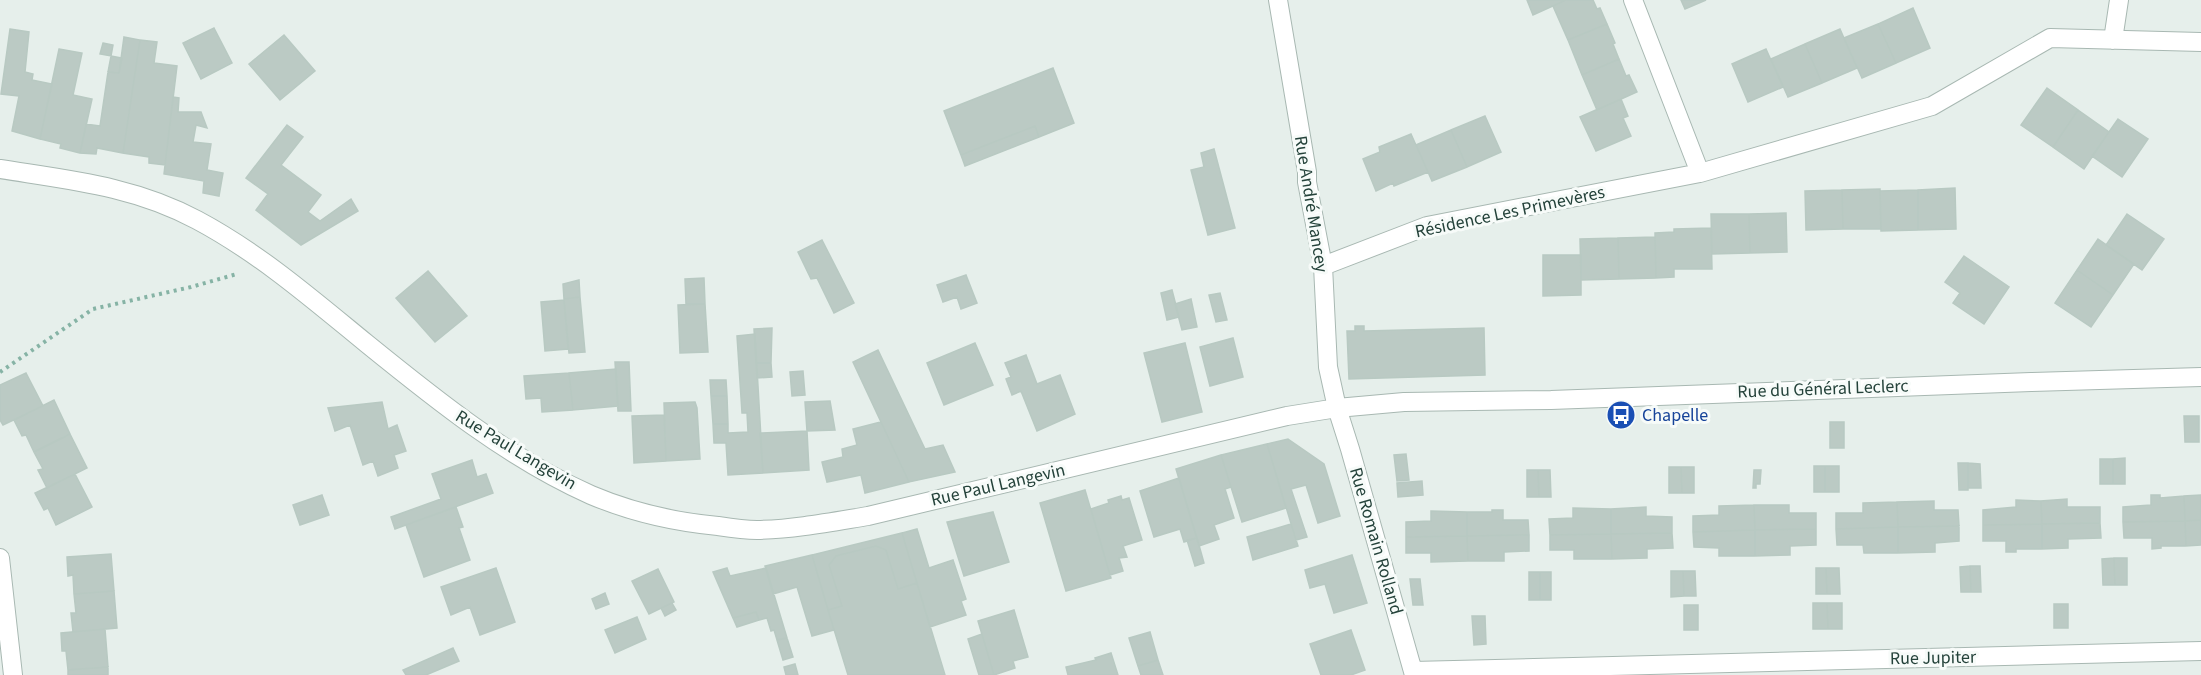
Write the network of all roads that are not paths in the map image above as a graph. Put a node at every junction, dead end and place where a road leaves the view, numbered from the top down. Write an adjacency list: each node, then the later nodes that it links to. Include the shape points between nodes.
1 (1278, 0): 8 (street, Rue André Mancey)
2 (1633, 0): 7 (street)
3 (2119, 0): 4 (street)
4 (2113, 40): 5 (street); 7 (street, Résidence Les Primevères, via 2050,38 1932,106)
5 (2201, 42)
6 (0, 169): 10 (street, Rue Paul Langevin, via 112,187 194,218 271,266 432,397 525,459 592,495 651,515 705,525 755,530 812,526 868,516 1294,414)
7 (1700, 173): 8 (street, Résidence Les Primevères, via 1427,226)
8 (1323, 266): 10 (street, Rue André Mancey, via 1329,367)
9 (2201, 377): 10 (street, Rue du Général Leclerc, via 1404,402)
10 (1336, 408): 13 (street, Rue Romain Rolland)
11 (0, 558): 14 (street)
12 (2201, 651): 13 (street, Rue Jupiter)
13 (1414, 673)
14 (13, 675)

